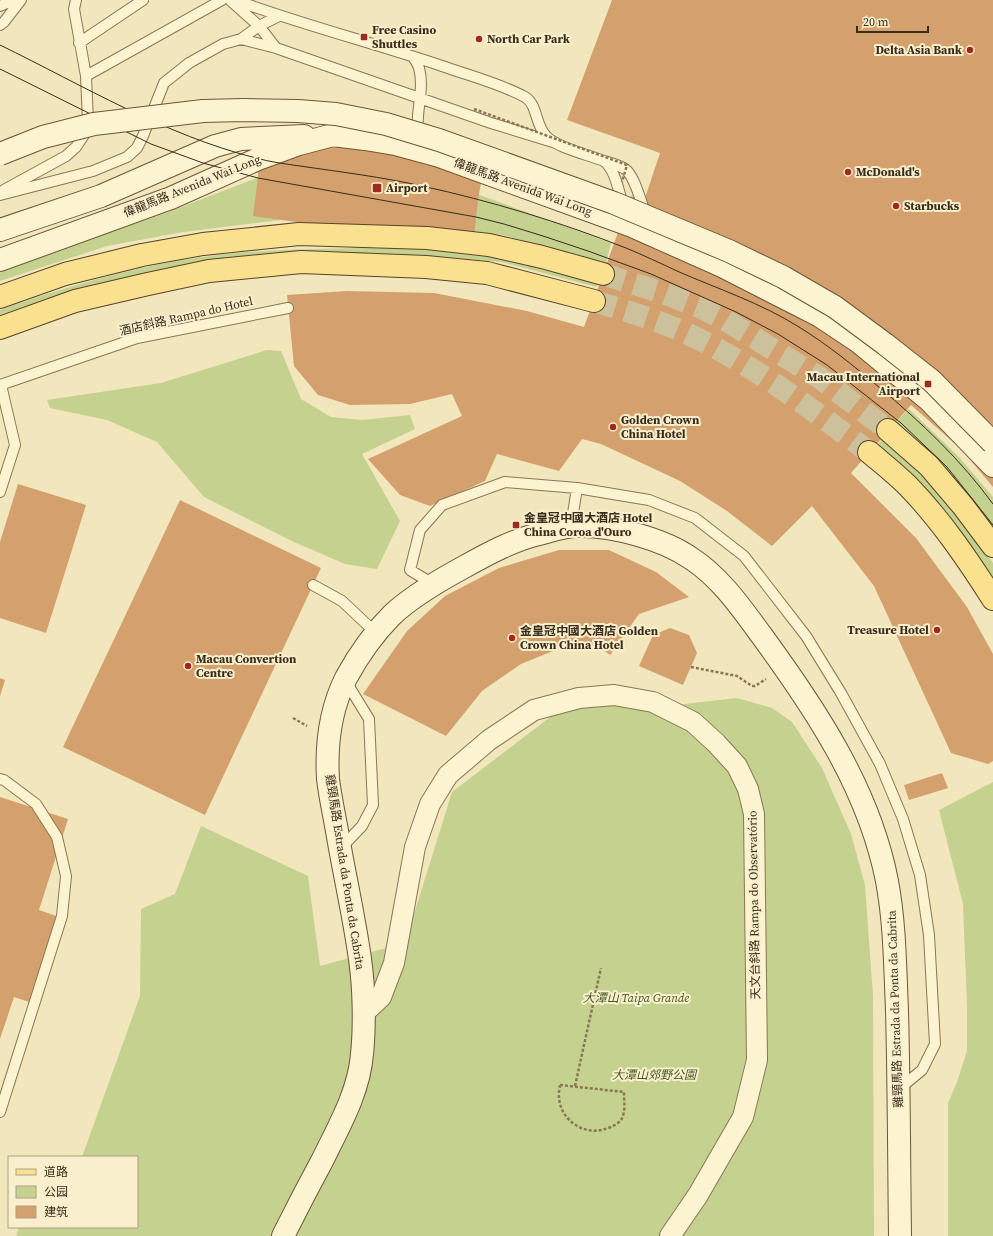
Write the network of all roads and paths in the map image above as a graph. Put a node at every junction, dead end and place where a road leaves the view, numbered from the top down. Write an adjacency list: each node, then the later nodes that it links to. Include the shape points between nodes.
1 (14, 0): 8 (lane)
2 (21, 0): 10 (lane)
3 (143, 0): 13 (lane)
4 (222, 0): 16 (lane)
5 (230, 0): 11 (lane)
6 (235, 0): 9 (lane)
7 (76, 3): 13 (lane)
8 (0, 6)
9 (279, 16): 11 (lane); 15 (lane)
10 (0, 25)
11 (259, 26): 12 (lane); 14 (lane)
12 (241, 39): 14 (lane); 26 (lane, via 223,44 189,63 164,83 143,136 137,148 128,157 93,171)
13 (79, 43): 16 (lane)
14 (276, 48): 17 (lane)
15 (413, 56): 17 (lane, via 419,68); 20 (lane, via 526,98 532,105 546,137)
16 (86, 76): 25 (lane, via 88,121 84,135 76,147 66,156)
17 (420, 98): 20 (lane); 21 (lane, via 417,125 420,143)
18 (474, 109): 24 (path, bridge, via 627,165)
19 (333, 135): 21 (street, 偉龍馬路 Avenida Wai Long, via 365,138); 28 (street, via 241,139 215,146 101,196); 30 (street, 偉龍馬路 Avenida Wai Long, via 278,151 171,198)
20 (556, 143): 23 (lane)
21 (427, 152): 27 (street, 偉龍馬路 Avenida Wai Long)
22 (0, 154): 40 (street, 偉龍馬路 Avenida Wai Long, bridge, via 43,138 94,124 203,111 298,111 336,114 386,124 439,140 614,203 729,251 783,277 835,307 932,381)
23 (604, 161): 27 (lane, via 612,171); 29 (lane, via 629,172 648,222)
24 (622, 181)
25 (0, 192)
26 (0, 195)
27 (632, 226): 29 (street, 偉龍馬路 Avenida Wai Long)
28 (0, 230)
29 (660, 239): 42 (street, 偉龍馬路 Avenida Wai Long, via 722,266 820,316 858,342 929,400)
30 (0, 260)
31 (603, 274): 33 (main road, via 489,245 427,238 299,234 203,244 142,255 64,274)
32 (135, 287): 34 (main road, via 209,271 301,262 346,263 426,267 487,274); 36 (main road, via 70,291); 37 (main road, via 75,301)
33 (0, 297)
34 (594, 301)
35 (288, 308): 38 (lane, 酒店斜路 Rampa do Hotel, via 137,338)
36 (0, 313)
37 (0, 328)
38 (1, 385): 44 (lane, via 15,445)
39 (888, 430): 46 (main road, via 929,466)
40 (993, 443)
41 (869, 452): 49 (main road, via 908,486 940,524)
42 (993, 466)
43 (577, 488): 45 (lane); 47 (lane, via 505,482 442,505 420,530 410,570); 61 (lane, via 649,500 696,518 744,556 806,636 880,764 903,819 920,875 929,935 933,991 934,1044 922,1070)
44 (0, 492)
45 (571, 526): 47 (street, 雞頸馬路 Estrada da Ponta da Cabrita, via 512,542); 52 (street, 雞頸馬路 Estrada da Ponta da Cabrita, via 600,528 646,538 668,545 692,558 745,612)
46 (993, 546)
47 (433, 584): 50 (street, 雞頸馬路 Estrada da Ponta da Cabrita, via 393,614)
48 (313, 585): 50 (lane, via 342,601)
49 (993, 599)
50 (376, 633): 53 (street, 雞頸馬路 Estrada da Ponta da Cabrita)
51 (691, 667): 52 (path, via 737,676 752,686)
52 (785, 668): 61 (street, 雞頸馬路 Estrada da Ponta da Cabrita, via 846,765 876,837 886,876 894,935)
53 (345, 680): 57 (street, 雞頸馬路 Estrada da Ponta da Cabrita, via 334,708 328,758 328,779); 57 (lane, via 369,718 373,805 362,826)
54 (293, 718): 55 (path)
55 (303, 724)
56 (0, 779): 62 (lane, via 36,804 57,837 66,876 62,916)
57 (340, 849): 59 (street, 雞頸馬路 Estrada da Ponta da Cabrita, via 360,961)
58 (601, 968): 60 (path)
59 (363, 1014): 63 (street, 雞頸馬路 Estrada da Ponta da Cabrita, via 362,1056 347,1111); 64 (street, 天文台斜路 Rampa do Observatório, via 381,997 394,963 415,847 430,804 448,775 489,740 534,710 579,698 614,695 653,702 693,722 737,766 748,789 754,814 757,1060 743,1117 698,1195)
60 (575, 1086): 60 (path, via 624,1092 624,1111 620,1121 611,1128 600,1131 576,1126 561,1108 559,1097 560,1085)
61 (898, 1089): 65 (street, 雞頸馬路 Estrada da Ponta da Cabrita)
62 (0, 1112)
63 (283, 1236)
64 (670, 1236)
65 (900, 1236)

